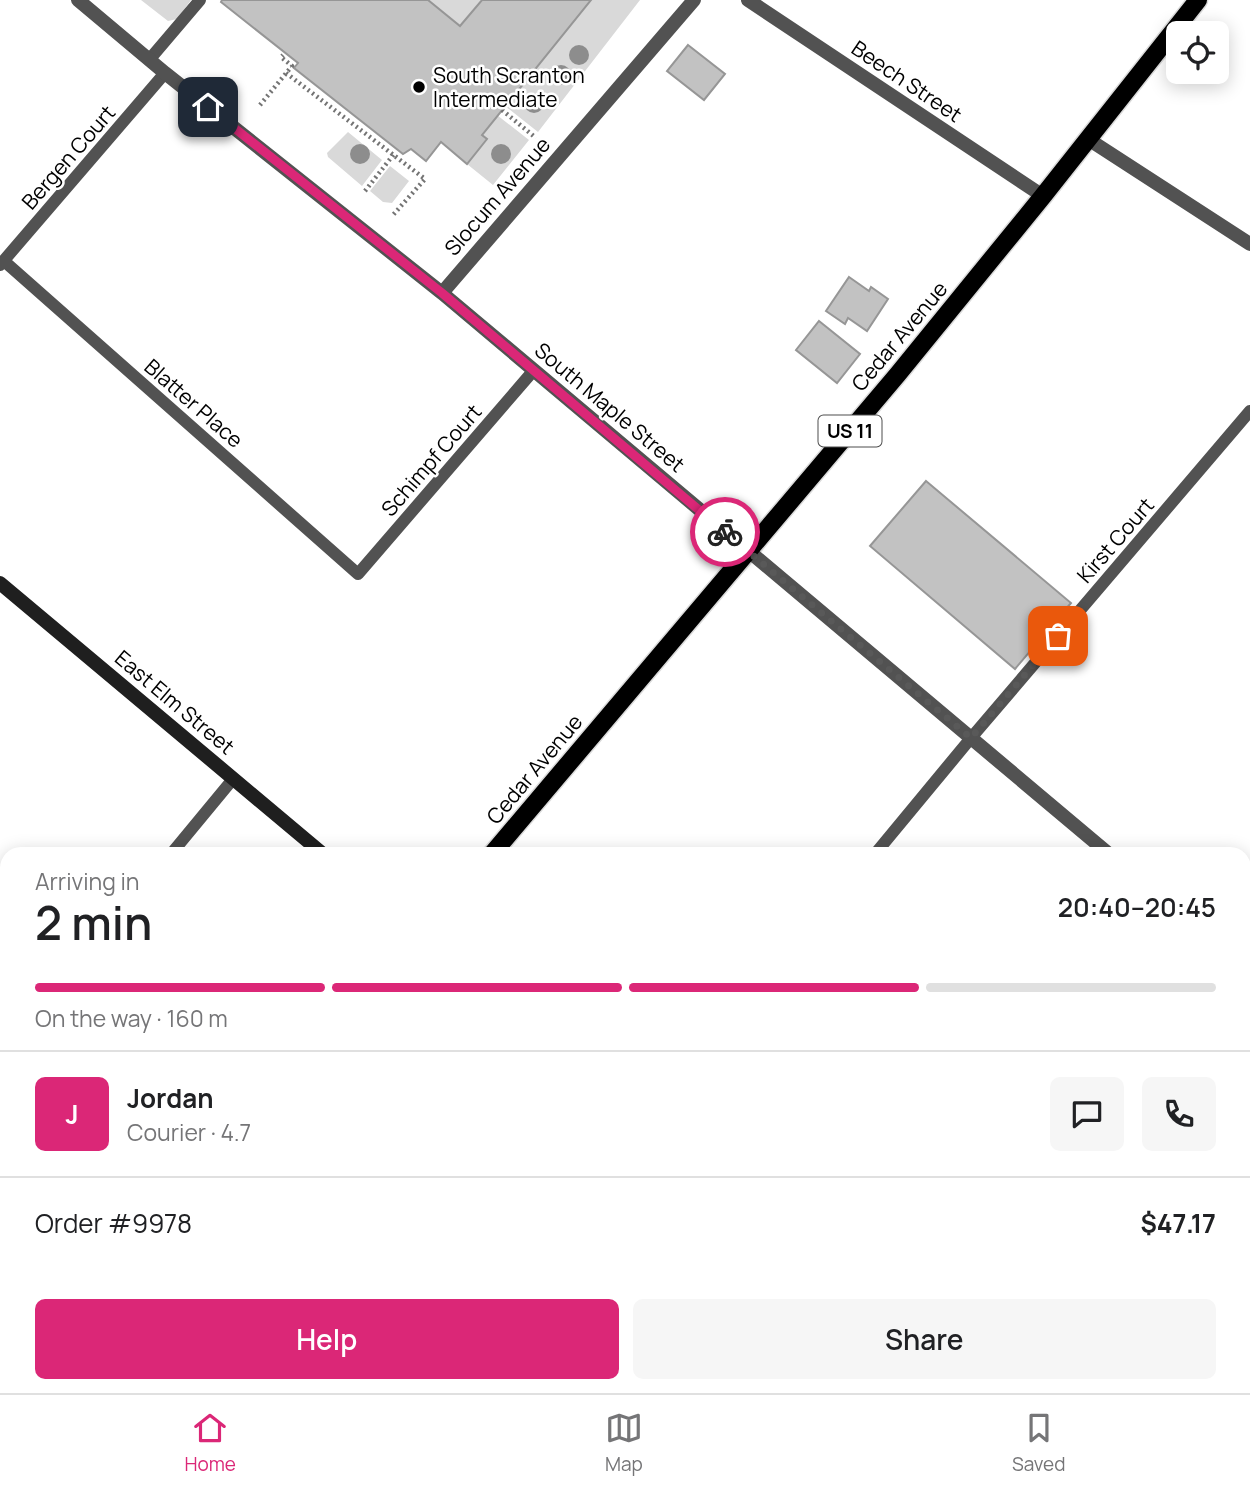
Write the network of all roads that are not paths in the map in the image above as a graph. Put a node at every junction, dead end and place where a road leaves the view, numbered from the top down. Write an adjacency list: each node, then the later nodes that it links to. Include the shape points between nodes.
1 (78, 0): 6 (street, South Maple Street)
2 (200, 0): 6 (lane)
3 (694, 0): 12 (street, Slocum Avenue)
4 (748, 0): 9 (street, Beech Street)
5 (1198, 0): 8 (main road, Cedar Avenue / US 11)
6 (149, 60): 7 (street, South Maple Street)
7 (165, 74): 11 (lane, Bergen Court); 12 (street, South Maple Street)
8 (1088, 139): 9 (main road, Cedar Avenue / US 11); 10 (street)
9 (1043, 196): 15 (main road, Cedar Avenue / US 11)
10 (1250, 244)
11 (2, 263): 16 (lane, Blatter Place)
12 (442, 293): 13 (street, South Maple Street)
13 (534, 370): 15 (street, South Maple Street); 16 (lane, Schimpf Court)
14 (1250, 411): 18 (lane, Kirst Court)
15 (748, 551): 18 (street, South Maple Street); 22 (main road, Cedar Avenue / US 11)
16 (358, 574)
17 (0, 583): 19 (street, East Elm Street)
18 (971, 738): 23 (lane, Kirst Court); 24 (street, South Maple Street)
19 (233, 779): 20 (lane); 21 (street, East Elm Street)
20 (178, 847)
21 (315, 847)
22 (498, 847)
23 (881, 847)
24 (1100, 847)

